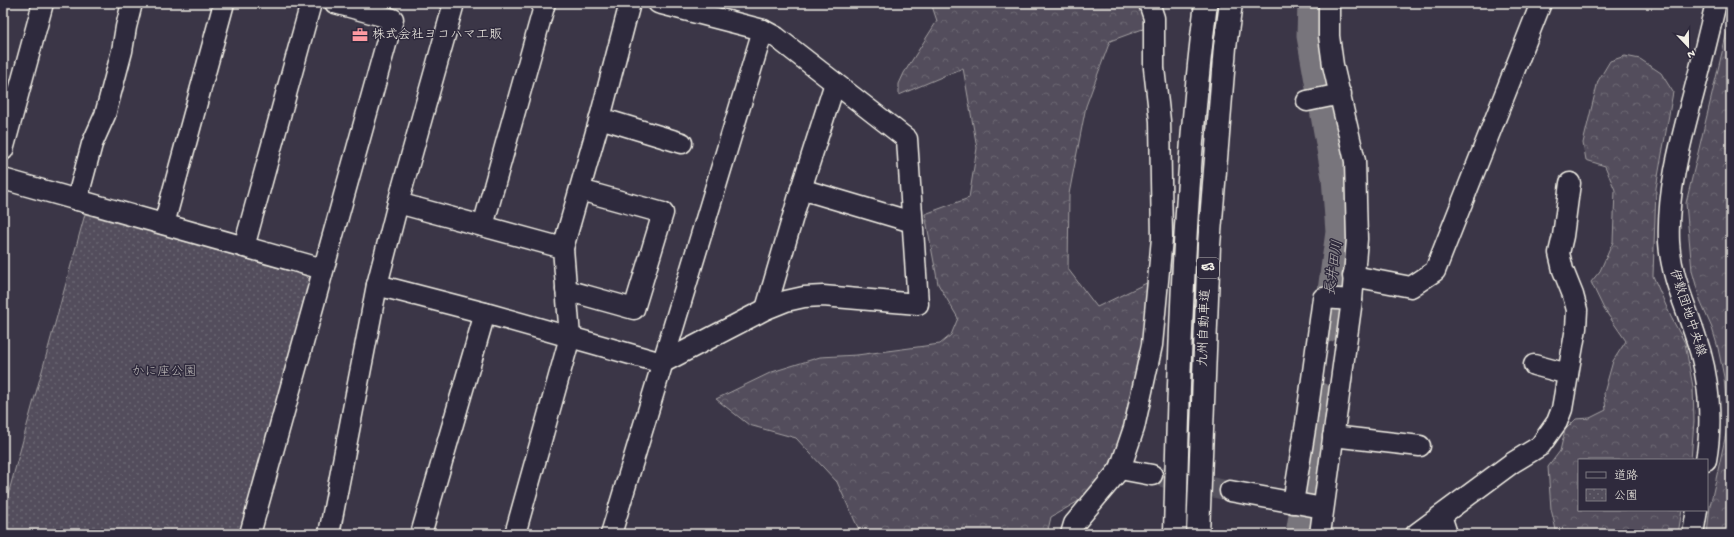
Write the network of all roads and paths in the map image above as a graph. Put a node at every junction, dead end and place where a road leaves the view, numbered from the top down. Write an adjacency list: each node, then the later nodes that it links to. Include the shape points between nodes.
1 (42, 3): 23 (street)
2 (132, 3): 28 (street, via 122,51)
3 (224, 3): 31 (street)
4 (311, 3): 33 (street)
5 (335, 3): 35 (street, via 393,18)
6 (454, 3): 29 (street)
7 (545, 3): 32 (street)
8 (630, 3): 21 (street)
9 (658, 3): 16 (street)
10 (1149, 3): 49 (street, via 1154,18 1154,68 1160,121 1162,238 1152,346 1134,428)
11 (1206, 3): 62 (highway, 九州自動車道 / E3, via 1185,242)
12 (1231, 3): 63 (highway, 九州自動車道 / E3, via 1209,245)
13 (1329, 3): 19 (street, via 1329,36)
14 (1541, 3): 36 (street, via 1435,271 1412,287)
15 (1716, 3): 48 (street, 伊敷団地中央線, via 1676,158 1669,218 1671,263 1702,358 1710,431)
16 (729, 12): 17 (street)
17 (763, 30): 18 (street); 43 (street)
18 (835, 83): 26 (street); 30 (street, via 907,139)
19 (1341, 94): 20 (street); 36 (street, via 1355,161 1357,232)
20 (1307, 101)
21 (600, 118): 22 (street); 27 (street)
22 (682, 143)
23 (3, 150)
24 (3, 179): 28 (street)
25 (1570, 183): 45 (street, via 1563,236 1558,253 1577,310)
26 (801, 189): 30 (street); 40 (street)
27 (580, 190): 34 (street); 38 (street, via 663,213 634,310)
28 (77, 200): 31 (street)
29 (398, 203): 32 (street); 37 (street)
30 (912, 222): 40 (street, via 918,304 823,296 786,301)
31 (164, 224): 33 (street)
32 (483, 226): 34 (street)
33 (244, 247): 35 (street)
34 (563, 248): 38 (street)
35 (322, 269): 56 (street)
36 (1354, 276): 39 (street)
37 (378, 285): 41 (street); 57 (street)
38 (566, 290): 42 (street)
39 (1352, 300): 46 (street); 52 (street, via 1323,298)
40 (766, 309): 43 (street)
41 (485, 313): 42 (street); 58 (street)
42 (570, 337): 43 (street); 59 (street)
43 (662, 362): 60 (street)
44 (1534, 365): 45 (street)
45 (1568, 374): 55 (street, via 1557,422 1540,446 1512,463)
46 (1333, 436): 47 (street); 53 (street)
47 (1420, 446)
48 (1706, 459)
49 (1120, 469): 50 (street); 61 (street, via 1074,524)
50 (1152, 475)
51 (1230, 491): 52 (street)
52 (1293, 503): 53 (street)
53 (1323, 508): 64 (street)
54 (1697, 511): 66 (street)
55 (1444, 525): 65 (street)
56 (250, 534)
57 (329, 534)
58 (421, 534)
59 (515, 534)
60 (611, 534)
61 (1071, 534)
62 (1175, 534)
63 (1198, 534)
64 (1320, 534)
65 (1416, 534)
66 (1693, 534)

